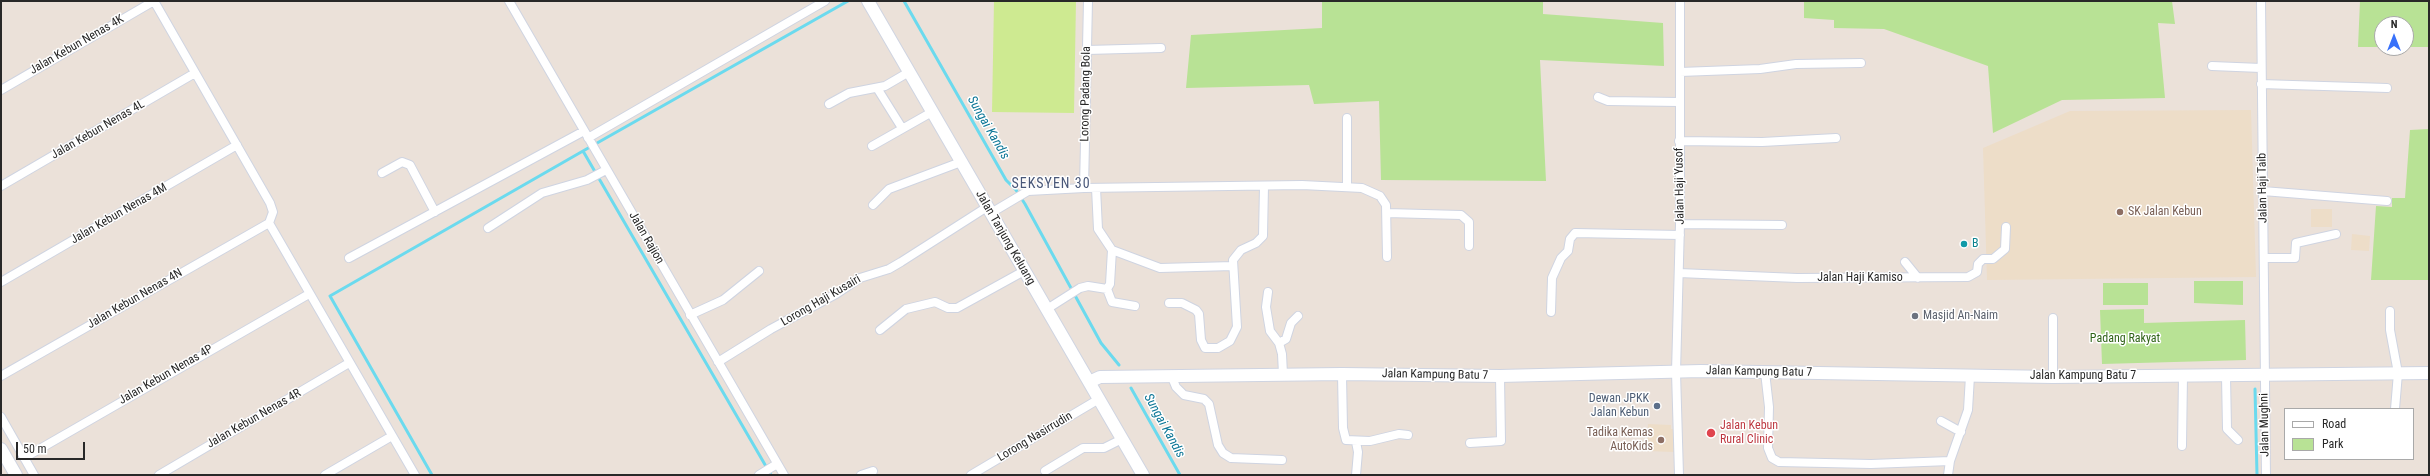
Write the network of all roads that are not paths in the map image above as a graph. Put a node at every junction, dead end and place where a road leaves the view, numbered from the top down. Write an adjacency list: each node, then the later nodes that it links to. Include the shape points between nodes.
1 (154, 1): 15 (street); 19 (street, Jalan Kebun Nenas 4K)
2 (509, 1): 26 (street, Jalan Rajion)
3 (825, 1): 26 (street)
4 (868, 1): 13 (street, Jalan Tanjung Keluang)
5 (1088, 1): 9 (street, Lorong Padang Bola)
6 (1680, 1): 14 (street, Jalan Haji Yusof)
7 (2261, 1): 12 (street, Jalan Haji Taib)
8 (1161, 48): 9 (street)
9 (1087, 50): 37 (street, Lorong Padang Bola)
10 (1861, 63): 14 (street, via 1796,64 1760,69)
11 (2212, 66): 12 (street)
12 (2261, 68): 16 (street, Jalan Haji Taib)
13 (909, 72): 17 (street); 23 (street, Jalan Tanjung Keluang)
14 (1680, 72): 21 (street, Jalan Haji Yusof)
15 (195, 73): 29 (street); 34 (street, Jalan Kebun Nenas 4L)
16 (2261, 84): 18 (street); 39 (street, Jalan Haji Taib)
17 (877, 88): 22 (street, via 849,93); 25 (street)
18 (2387, 88)
19 (1, 90)
20 (1598, 97): 21 (street, via 1608,101)
21 (1679, 102): 28 (street, Jalan Haji Yusof)
22 (829, 104)
23 (932, 112): 25 (street); 31 (street, Jalan Tanjung Keluang)
24 (1347, 118): 36 (street)
25 (902, 128): 30 (street)
26 (586, 136): 32 (street, Jalan Rajion); 43 (street, via 563,143)
27 (1836, 138): 28 (street, via 1762,142)
28 (1679, 141): 46 (street, Jalan Haji Yusof)
29 (237, 145): 45 (street, via 270,203 273,212); 63 (street, Jalan Kebun Nenas 4M)
30 (872, 146)
31 (961, 162): 41 (street, via 889,189); 42 (street, Jalan Tanjung Keluang)
32 (605, 171): 49 (street, via 587,180 542,193); 72 (street, Jalan Rajion)
33 (382, 173): 43 (street, via 402,162 410,165)
34 (1, 186)
35 (1264, 186): 36 (street); 38 (street); 58 (street, via 1263,236 1256,243 1241,250 1233,260)
36 (1347, 186): 44 (street, via 1372,190 1386,205)
37 (1084, 188): 38 (street); 42 (street, Lorong Haji Kusairi, via 1028,192)
38 (1096, 188): 53 (street, via 1098,229)
39 (2263, 191): 40 (street); 56 (street, Jalan Haji Taib)
40 (2387, 201)
41 (874, 205)
42 (989, 210): 60 (street, Jalan Tanjung Keluang); 77 (street, Lorong Haji Kusairi, via 901,262 860,278)
43 (435, 212): 55 (street)
44 (1387, 213): 52 (street, via 1460,215 1468,222); 54 (street)
45 (268, 223): 66 (street); 86 (street, Jalan Kebun Nenas 4N)
46 (1680, 224): 47 (street); 51 (street, Jalan Haji Yusof)
47 (1782, 225)
48 (2006, 227): 62 (street, Jalan Haji Kamiso, via 2005,249 1993,259 1983,259 1978,264 1977,272 1968,277)
49 (488, 228)
50 (2336, 234): 56 (street, via 2296,243 2295,258)
51 (1680, 235): 61 (street, Jalan Haji Yusof); 71 (street, via 1575,233 1570,238 1568,251 1561,258 1552,278)
52 (1470, 246)
53 (1112, 250): 58 (street, via 1160,268); 64 (street, via 1110,284)
54 (1387, 257)
55 (349, 258)
56 (2264, 258): 91 (street, Jalan Haji Taib)
57 (1905, 262): 62 (street)
58 (1233, 266): 67 (street, via 1237,326 1230,341 1218,348 1205,348 1201,340 1199,314 1196,310 1182,303)
59 (759, 271): 72 (street, via 723,300)
60 (1024, 271): 69 (street, Jalan Tanjung Keluang); 75 (street, via 957,308 948,308 935,302 906,309)
61 (1680, 273): 62 (street, Jalan Haji Kamiso, via 1797,278); 79 (street, Jalan Haji Yusof)
62 (1918, 278)
63 (1, 282)
64 (1107, 289): 68 (street, via 1112,302); 69 (street, via 1088,286 1080,288)
65 (1268, 292): 76 (street, via 1266,307 1270,331)
66 (309, 294): 78 (street); 107 (street, Jalan Kebun Nenas 4P)
67 (1169, 303)
68 (1135, 306)
69 (1047, 309): 93 (street, Jalan Tanjung Keluang)
70 (2390, 311): 81 (street, via 2390,330)
71 (1551, 312)
72 (690, 315): 77 (street, Jalan Rajion)
73 (1298, 316): 76 (street, via 1291,323 1286,339)
74 (2052, 318): 92 (street)
75 (880, 330)
76 (1279, 343): 83 (street)
77 (720, 361): 110 (street, Jalan Rajion)
78 (349, 363): 100 (street); 116 (street, Jalan Kebun Nenas 4R)
79 (1676, 372): 80 (street, Jalan Kampung Batu 7); 87 (street, Jalan Kampung Batu 7); 124 (street, Jalan Haji Yusof)
80 (1766, 372): 88 (street, Jalan Kampung Batu 7); 109 (street, via 1769,406 1768,448 1772,458 1779,462 1871,464)
81 (2398, 373): 82 (street, Jalan Kampung Batu 7); 91 (street, Jalan Kampung Batu 7); 95 (street)
82 (2429, 373)
83 (1283, 374): 84 (street, Jalan Kampung Batu 7); 85 (street, Jalan Kampung Batu 7)
84 (1342, 374): 87 (street, Jalan Kampung Batu 7); 103 (street, via 1342,428 1346,440)
85 (1172, 375): 93 (street, Jalan Kampung Batu 7, via 1100,377); 108 (street, via 1176,387 1184,395 1204,399 1209,404 1218,445 1223,453 1231,458)
86 (1, 376)
87 (1500, 376): 104 (street, via 1501,441)
88 (1970, 376): 92 (street, Jalan Kampung Batu 7); 98 (street, via 1968,410)
89 (2183, 376): 90 (street, Jalan Kampung Batu 7); 92 (street, Jalan Kampung Batu 7); 105 (street)
90 (2226, 376): 91 (street, Jalan Kampung Batu 7); 102 (street, via 2227,429)
91 (2265, 376): 126 (street, Jalan Mughni)
92 (2053, 377)
93 (1089, 382): 94 (street, Jalan Tanjung Keluang)
94 (1099, 399): 101 (street, Jalan Tanjung Keluang); 121 (street, Lorong Nasirrudin)
95 (2396, 408)
96 (1, 417): 107 (street)
97 (1941, 421): 98 (street)
98 (1961, 432): 109 (street)
99 (1408, 435): 103 (street, via 1399,434)
100 (392, 436): 117 (street); 118 (street)
101 (1122, 439): 112 (street, via 1104,448 1083,448); 122 (street, Jalan Tanjung Keluang)
102 (2238, 440)
103 (1356, 442): 123 (street)
104 (1470, 443)
105 (2182, 446)
106 (1, 449): 114 (street)
107 (24, 458): 115 (street)
108 (1282, 460)
109 (1950, 461): 125 (street)
110 (775, 465): 113 (street); 119 (street, Jalan Rajion)
111 (873, 471): 120 (street)
112 (1045, 471)
113 (761, 474)
114 (16, 475)
115 (34, 475)
116 (159, 475)
117 (324, 475)
118 (415, 475)
119 (784, 475)
120 (861, 475)
121 (971, 475)
122 (1143, 475)
123 (1356, 475)
124 (1679, 475)
125 (1948, 475)
126 (2266, 475)

